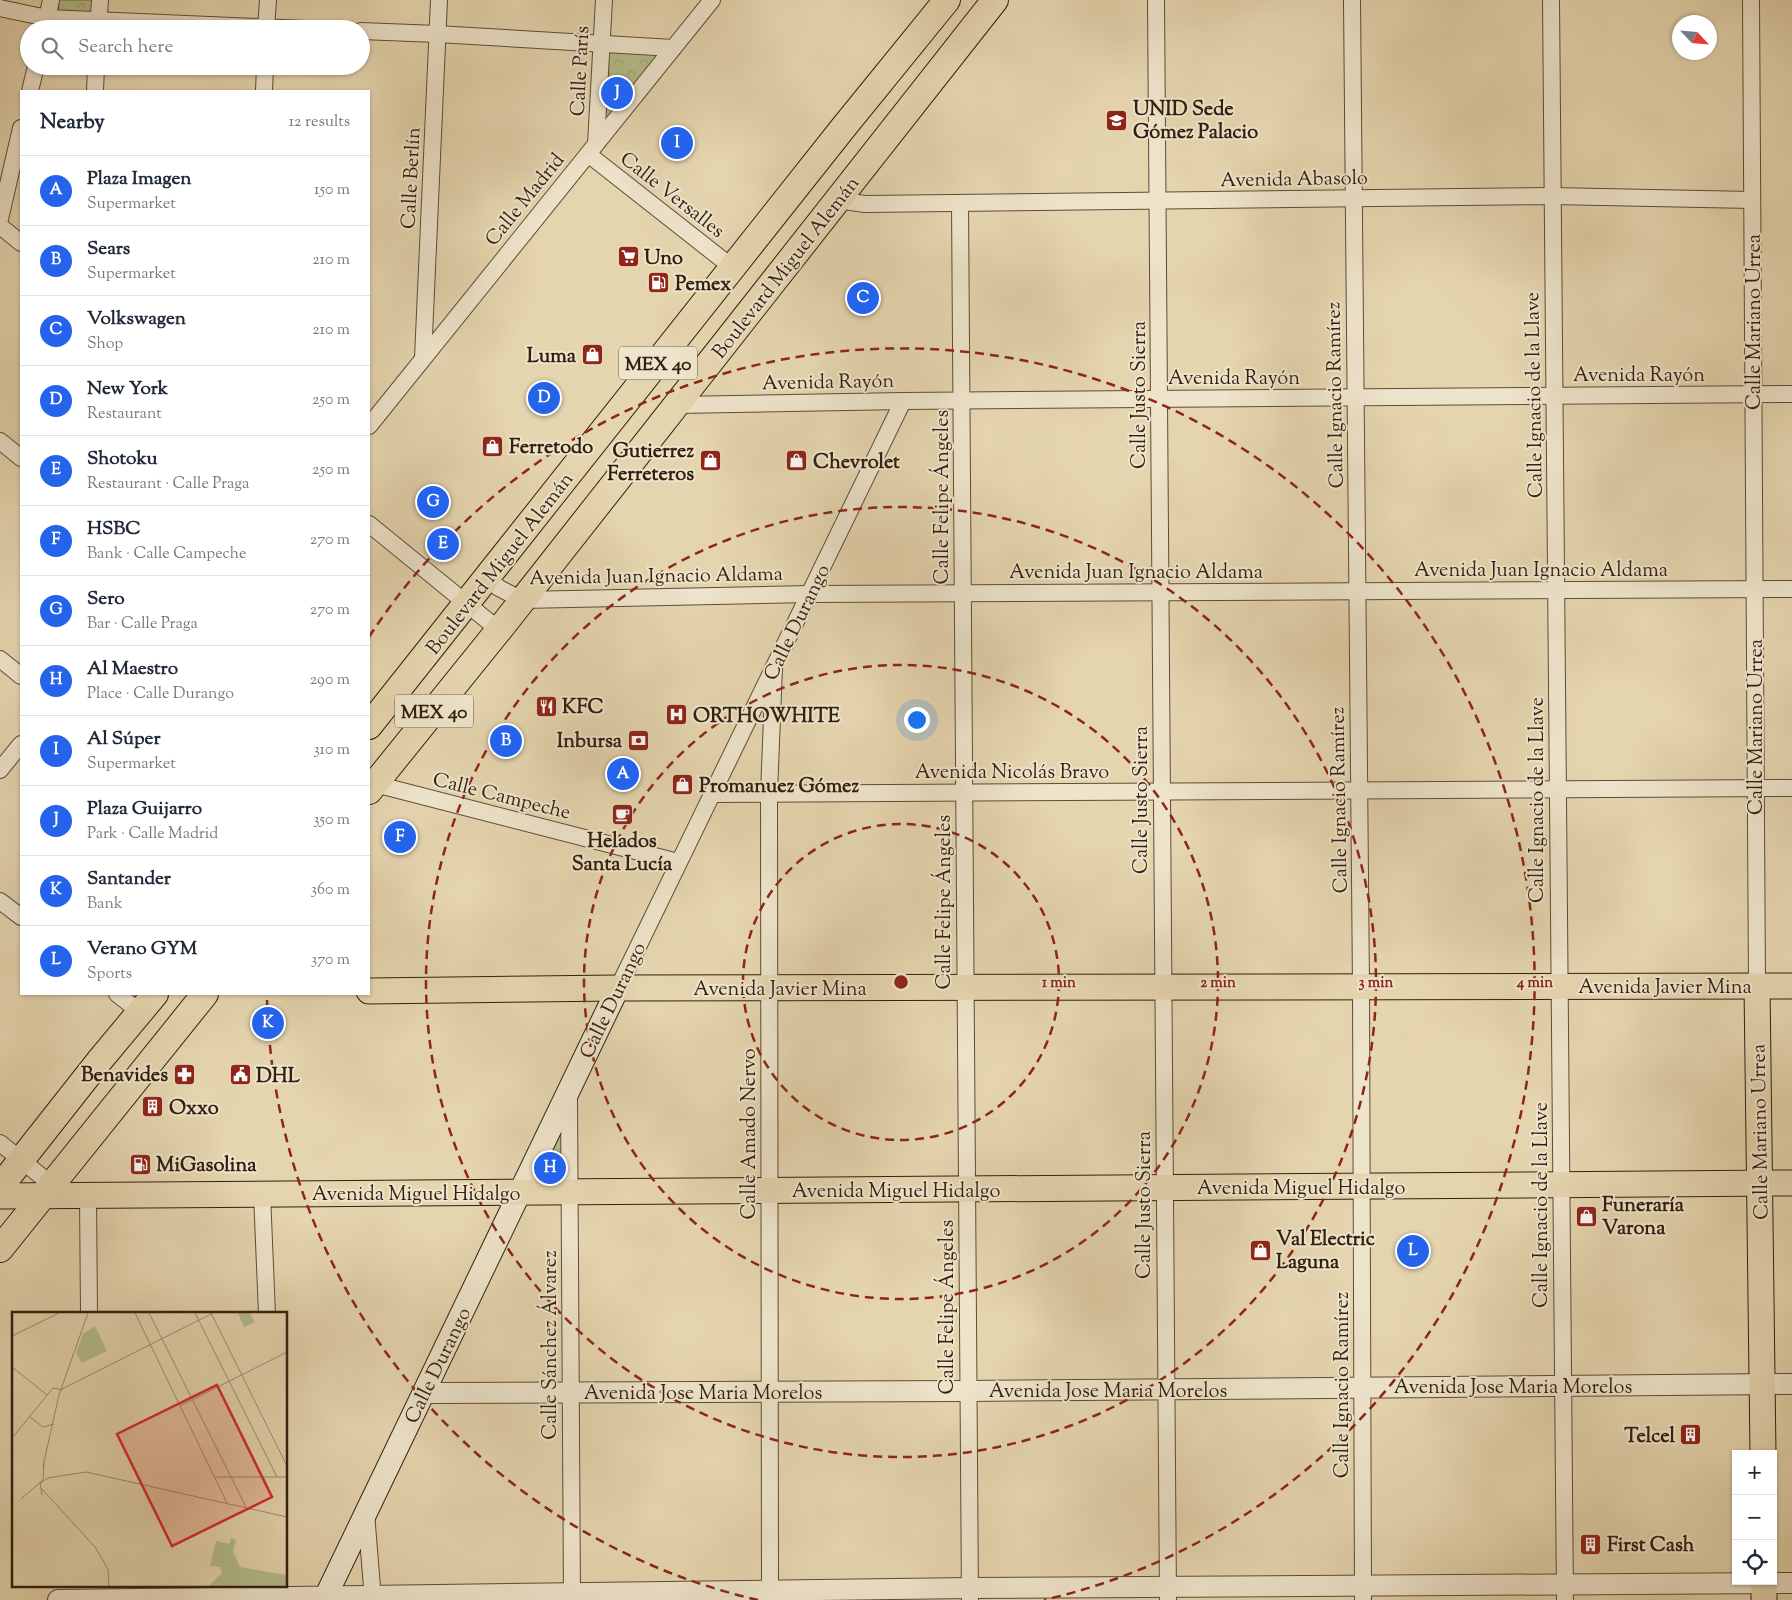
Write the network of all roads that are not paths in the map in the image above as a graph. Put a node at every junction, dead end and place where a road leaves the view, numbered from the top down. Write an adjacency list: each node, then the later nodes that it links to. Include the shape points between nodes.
1 (51, 0): 15 (street)
2 (100, 0): 16 (street)
3 (268, 0): 17 (street)
4 (439, 0): 19 (street, Calle Berlín)
5 (604, 0): 20 (street, Calle París)
6 (712, 0): 21 (street, Calle Madrid)
7 (947, 0): 39 (highway, Boulevard Miguel Alemán / MEX 40)
8 (995, 0): 32 (highway, Boulevard Miguel Alemán / MEX 40)
9 (1156, 0): 34 (street, Calle Justo Sierra)
10 (1352, 0): 31 (street, Calle Ignacio Ramírez)
11 (1551, 0): 30 (street, Calle Ignacio de la Llave)
12 (1751, 0): 33 (street, Calle Mariano Urrea)
13 (0, 8): 14 (street)
14 (34, 20)
15 (47, 20)
16 (98, 20)
17 (267, 20)
18 (370, 31): 19 (street)
19 (437, 34): 20 (street); 40 (street, Calle Berlín)
20 (602, 43): 21 (street); 29 (street, Calle París)
21 (673, 48): 29 (street, Calle Madrid)
22 (34, 75): 25 (street)
23 (96, 75): 26 (street)
24 (265, 75): 27 (street)
25 (30, 90)
26 (95, 90)
27 (264, 90)
28 (20, 132): 36 (street)
29 (592, 149): 39 (street, Calle Versalles); 40 (street, Calle Madrid)
30 (1552, 196): 31 (street, Avenida Abasolo); 33 (street, Avenida Abasolo); 43 (street, Calle Ignacio de la Llave)
31 (1354, 198): 34 (street, Avenida Abasolo); 44 (street, Calle Ignacio Ramírez)
32 (837, 200): 35 (street, Avenida Abasolo, via 865,204); 48 (highway, Boulevard Miguel Alemán / MEX 40)
33 (1752, 200): 42 (street, Calle Mariano Urrea)
34 (1158, 201): 35 (street, Avenida Abasolo); 45 (street, Calle Justo Sierra)
35 (960, 203): 46 (street, Calle Felipe Ángeles)
36 (0, 219)
37 (0, 226): 38 (street)
38 (20, 242)
39 (733, 268): 53 (highway, Boulevard Miguel Alemán / MEX 40)
40 (423, 358): 49 (street, Calle Madrid)
41 (1792, 394): 42 (street, Avenida Rayón)
42 (1753, 395): 43 (street, Avenida Rayón); 54 (street, Calle Mariano Urrea)
43 (1554, 396): 44 (street, Avenida Rayón); 56 (street, Calle Ignacio de la Llave)
44 (1355, 397): 45 (street, Avenida Rayón); 57 (street, Calle Ignacio Ramírez)
45 (1159, 399): 46 (street, Avenida Rayón); 58 (street, Calle Justo Sierra)
46 (961, 400): 47 (street, Avenida Rayón); 59 (street, Calle Felipe Ángeles)
47 (903, 401): 48 (street, Avenida Rayón); 60 (street, Calle Durango)
48 (676, 405): 61 (highway, Boulevard Miguel Alemán / MEX 40)
49 (370, 425)
50 (0, 441): 51 (street)
51 (20, 457)
52 (370, 525): 62 (street)
53 (487, 579): 61 (street, Avenida Juan Ignacio Aldama); 62 (highway, Boulevard Miguel Alemán / MEX 40)
54 (1754, 589): 55 (street, Avenida Juan Ignacio Aldama); 56 (street, Avenida Juan Ignacio Aldama); 71 (street, Calle Mariano Urrea)
55 (1792, 589)
56 (1556, 590): 57 (street, Avenida Juan Ignacio Aldama); 73 (street, Calle Ignacio de la Llave)
57 (1357, 591): 58 (street, Avenida Juan Ignacio Aldama); 74 (street, Calle Ignacio Ramírez)
58 (1160, 592): 59 (street, Avenida Juan Ignacio Aldama); 75 (street, Calle Justo Sierra)
59 (962, 593): 60 (street, Avenida Juan Ignacio Aldama); 76 (street, Calle Felipe Ángeles)
60 (809, 594): 61 (street, Avenida Juan Ignacio Aldama); 65 (street, Calle Durango)
61 (522, 600): 63 (highway, Boulevard Miguel Alemán / MEX 40)
62 (467, 604): 63 (street); 67 (highway, Boulevard Miguel Alemán / MEX 40)
63 (499, 630): 70 (highway, Boulevard Miguel Alemán / MEX 40)
64 (0, 659): 66 (street)
65 (774, 667): 77 (street, Calle Amado Nervo); 78 (street, Calle Durango)
66 (20, 675)
67 (370, 725)
68 (20, 745): 69 (street)
69 (0, 770)
70 (372, 788): 79 (street, Calle Campeche)
71 (1756, 788): 72 (street, Avenida Nicolás Bravo); 73 (street, Avenida Nicolás Bravo); 83 (street, Calle Mariano Urrea)
72 (1792, 788)
73 (1558, 789): 74 (street, Avenida Nicolás Bravo); 82 (street, Calle Ignacio de la Llave)
74 (1359, 790): 75 (street, Avenida Nicolás Bravo); 87 (street, Calle Ignacio Ramírez)
75 (1161, 791): 76 (street, Avenida Nicolás Bravo); 86 (street, Calle Justo Sierra)
76 (964, 792): 77 (street, Avenida Nicolás Bravo); 85 (street, Calle Felipe Ángeles)
77 (769, 793): 78 (street, Avenida Nicolás Bravo); 89 (street, Calle Amado Nervo)
78 (712, 794): 79 (street, Calle Durango)
79 (678, 862): 88 (street, Calle Durango)
80 (0, 900): 81 (street)
81 (20, 917)
82 (1559, 986): 83 (main road, Avenida Javier Mina); 87 (main road, Avenida Javier Mina); 99 (street, Calle Ignacio de la Llave)
83 (1757, 986): 84 (main road, Avenida Javier Mina); 97 (main road, Calle Mariano Urrea)
84 (1792, 986)
85 (965, 987): 86 (main road, Avenida Javier Mina); 89 (main road, Avenida Javier Mina); 103 (street, Calle Felipe Ángeles)
86 (1163, 987): 87 (main road, Avenida Javier Mina); 102 (street, Calle Justo Sierra)
87 (1361, 987): 100 (street, Calle Ignacio Ramírez)
88 (618, 988): 89 (main road, Avenida Javier Mina); 90 (main road, Avenida Javier Mina); 94 (main road, Calle Durango)
89 (770, 988): 105 (street, Calle Amado Nervo)
90 (370, 990)
91 (120, 995): 93 (street)
92 (204, 995): 104 (highway)
93 (148, 1003): 96 (highway)
94 (569, 1090): 106 (main road, Calle Durango); 107 (street, Calle Sánchez Álvarez)
95 (0, 1143): 96 (street)
96 (22, 1160): 101 (highway); 104 (street)
97 (1759, 1183): 98 (main road, Avenida Miguel Hidalgo); 99 (main road, Avenida Miguel Hidalgo); 114 (main road, Calle Mariano Urrea)
98 (1792, 1183)
99 (1561, 1185): 100 (main road, Avenida Miguel Hidalgo); 116 (street, Calle Ignacio de la Llave)
100 (1361, 1186): 102 (main road, Avenida Miguel Hidalgo); 117 (street, Calle Ignacio Ramírez)
101 (0, 1188)
102 (1164, 1188): 103 (main road, Avenida Miguel Hidalgo); 118 (street, Calle Justo Sierra)
103 (967, 1189): 105 (main road, Avenida Miguel Hidalgo); 119 (street, Calle Felipe Ángeles)
104 (47, 1190): 109 (main road, Avenida Miguel Hidalgo); 110 (main road, Avenida Miguel Hidalgo); 111 (highway)
105 (770, 1191): 107 (main road, Avenida Miguel Hidalgo); 121 (street, Calle Amado Nervo)
106 (520, 1192): 107 (main road, Avenida Miguel Hidalgo); 108 (main road, Avenida Miguel Hidalgo); 122 (main road, Calle Durango)
107 (570, 1192): 120 (street, Calle Sánchez Álvarez)
108 (262, 1194): 110 (main road, Avenida Miguel Hidalgo); 113 (street)
109 (0, 1196)
110 (88, 1196): 112 (street)
111 (0, 1248)
112 (89, 1312)
113 (267, 1312)
114 (1762, 1384): 115 (street, Avenida Jose Maria Morelos); 116 (street, Avenida Jose Maria Morelos); 123 (main road, Calle Mariano Urrea)
115 (1792, 1384)
116 (1563, 1386): 117 (street, Avenida Jose Maria Morelos); 127 (street, Calle Ignacio de la Llave)
117 (1362, 1388): 118 (street, Avenida Jose Maria Morelos); 129 (street, Calle Ignacio Ramírez)
118 (1166, 1389): 119 (street, Avenida Jose Maria Morelos); 128 (street, Calle Justo Sierra)
119 (968, 1391): 121 (street, Avenida Jose Maria Morelos); 130 (street, Calle Felipe Ángeles)
120 (571, 1392): 121 (street, Avenida Jose Maria Morelos); 122 (street, Avenida Jose Maria Morelos); 134 (street, Calle Sánchez Álvarez)
121 (770, 1392): 133 (street, Calle Amado Nervo)
122 (424, 1393): 124 (main road, Calle Durango)
123 (1763, 1450)
124 (366, 1513): 135 (street); 136 (main road, Calle Durango)
125 (1792, 1583): 126 (street)
126 (1764, 1588): 127 (street)
127 (1565, 1592): 129 (street)
128 (1168, 1593): 129 (street); 130 (street)
129 (1363, 1593)
130 (970, 1594): 133 (street)
131 (94, 1595): 132 (street); 137 (street)
132 (278, 1595): 136 (street)
133 (770, 1596): 134 (street)
134 (572, 1597): 135 (street)
135 (373, 1598): 136 (street)
136 (325, 1599)
137 (58, 1600)

